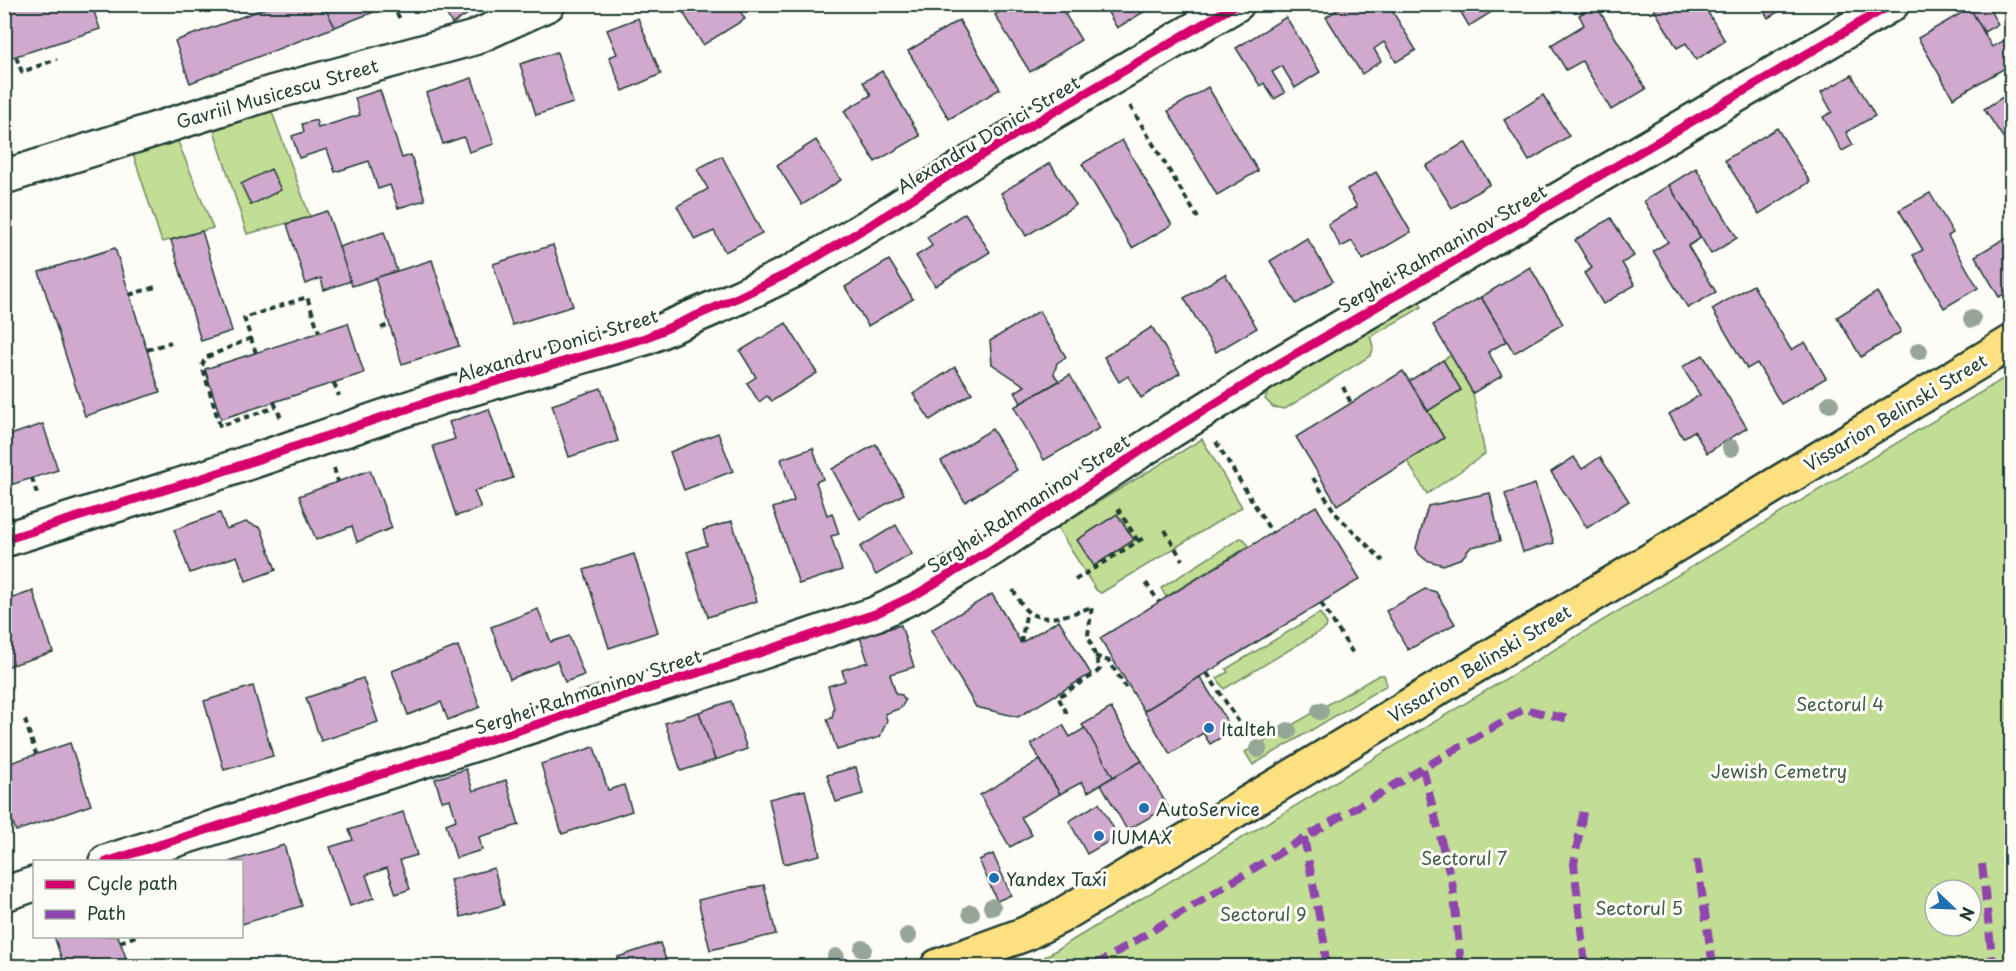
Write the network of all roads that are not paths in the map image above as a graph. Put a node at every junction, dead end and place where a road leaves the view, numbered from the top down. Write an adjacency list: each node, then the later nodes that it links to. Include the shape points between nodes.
1 (548, 4): 4 (street, Gavriil Musicescu Street, via 474,38 271,93)
2 (1237, 4): 6 (street, Alexandru Donici Street, via 793,271 645,338 439,398)
3 (1892, 4): 7 (street, Serghei Rahmaninov Street, via 1401,290 917,594 875,614 707,670)
4 (4, 177)
5 (2012, 342): 10 (main road, Vissarion Belinski Street, via 1059,916 1025,934)
6 (4, 540)
7 (109, 860)
8 (33, 884): 9 (street)
9 (4, 894)
10 (938, 966)

